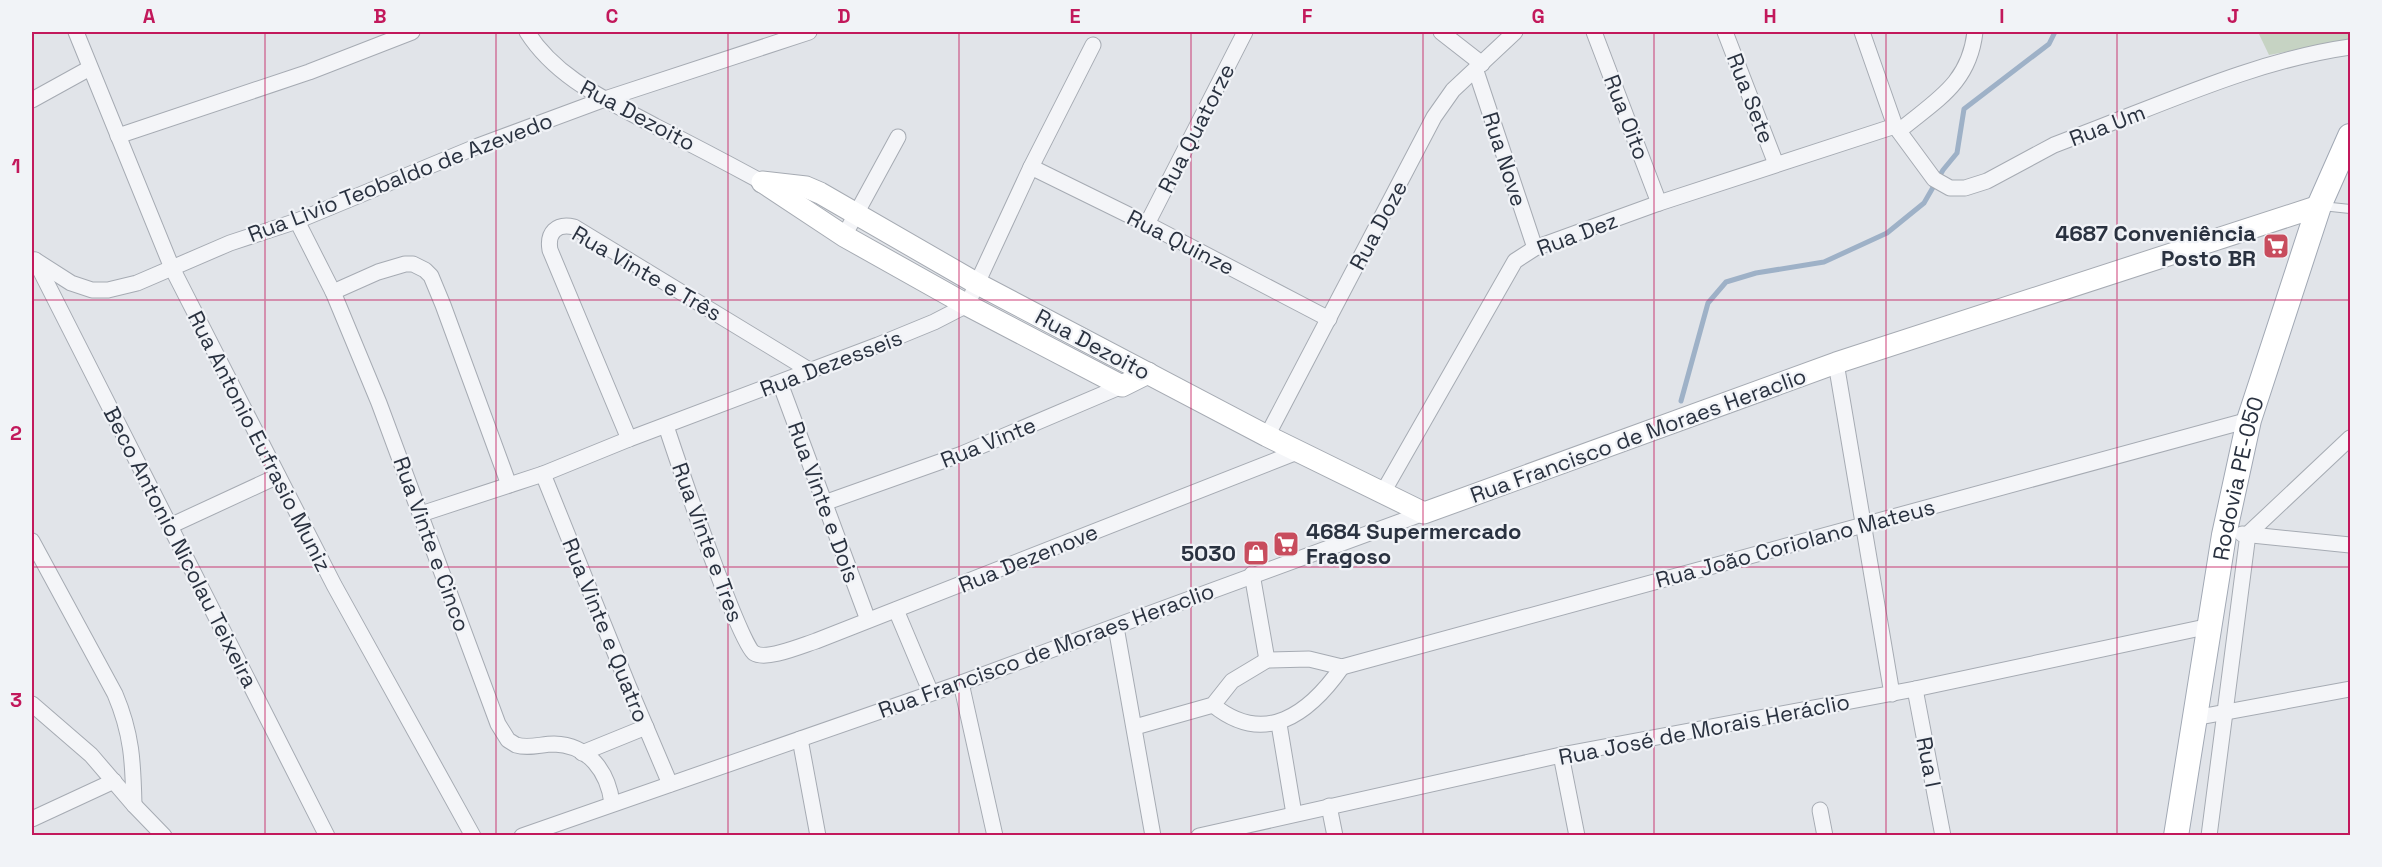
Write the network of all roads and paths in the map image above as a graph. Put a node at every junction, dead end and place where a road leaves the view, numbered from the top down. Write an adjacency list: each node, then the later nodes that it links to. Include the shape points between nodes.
1 (76, 32): 15 (street, Rua Antonio Eufrasio Muniz)
2 (412, 32): 19 (street, via 309,72)
3 (527, 32): 16 (street, Rua Dezoito, via 549,61)
4 (809, 32): 16 (street, Rua Livio Teobaldo de Azevedo)
5 (1245, 32): 30 (street, Rua Quatorze)
6 (1441, 32): 14 (street)
7 (1515, 32): 14 (street, Rua Doze)
8 (1594, 32): 25 (street, Rua Oito)
9 (1725, 32): 22 (street, Rua Sete)
10 (1862, 32): 18 (street, Rua Um)
11 (1975, 32): 18 (street, via 1968,64 1957,81)
12 (1093, 45): 23 (street)
13 (2350, 47): 18 (street, Rua Um, via 2261,68 2080,135 1965,188 1950,188 1937,182)
14 (1479, 67): 32 (street, Rua Nove); 38 (street, Rua Doze, via 1453,90 1434,117)
15 (90, 68): 17 (street); 19 (street, Rua Antonio Eufrasio Muniz)
16 (605, 99): 24 (street, Rua Dezoito); 29 (street, Rua Livio Teobaldo de Azevedo, via 478,146)
17 (32, 100)
18 (1897, 128): 22 (street, Rua Dez)
19 (118, 136): 34 (street, Rua Antonio Eufrasio Muniz)
20 (2350, 136): 26 (main road, Rodovia PE-050)
21 (898, 138): 28 (street)
22 (1776, 164): 25 (street, Rua Dez)
23 (1031, 167): 30 (street, Rua Quinze); 35 (street)
24 (762, 182): 28 (street, Rua Dezoito, via 806,187); 31 (street, Rua Dezoito)
25 (1659, 203): 32 (street, Rua Dez)
26 (2319, 206): 27 (lane); 39 (street, Rua Francisco de Moraes Heraclio); 44 (main road, Rodovia PE-050)
27 (2350, 209)
28 (857, 214): 31 (street); 35 (street, Rua Dezoito)
29 (297, 221): 34 (street, Rua Livio Teobaldo de Azevedo); 36 (street, Rua Vinte e Cinco)
30 (1147, 224): 38 (street, Rua Quinze)
31 (844, 236): 37 (street, Rua Dezoito)
32 (1535, 248): 53 (street, Rua Dez, via 1515,261)
33 (33, 260): 34 (street, Rua Livio Teobaldo de Azevedo, via 71,283 98,291 137,283); 58 (street, Beco Antonio Nicolau Teixeira)
34 (172, 268): 51 (street, Rua Antonio Eufrasio Muniz)
35 (976, 283): 37 (street); 41 (street, Rua Dezoito)
36 (333, 292): 52 (street, via 405,264 413,264 431,276); 56 (street, Rua Vinte e Cinco)
37 (967, 305): 40 (street, Rua Dezesseis, via 915,330); 43 (street, Rua Dezoito)
38 (1329, 319): 46 (street, Rua Doze)
39 (1836, 363): 55 (street, Rua Francisco de Moraes Heraclio); 57 (street)
40 (809, 370): 42 (street, Rua Dezesseis); 48 (street, Rua Vinte e Três, via 574,227 558,227 549,238 550,250)
41 (1148, 373): 43 (street, Rua Vinte); 46 (street, Rua Dezoito)
42 (780, 383): 45 (street, Rua Dezesseis); 54 (street, Rua Vinte e Dois)
43 (1122, 386): 54 (street, Rua Vinte, via 962,454)
44 (2249, 420): 57 (street, Rua João Coriolano Mateus); 60 (main road, Rodovia PE-050)
45 (666, 426): 48 (street, Rua Dezesseis); 68 (street, Rua Vinte e Tres, via 730,606 751,651)
46 (1267, 436): 49 (street, Rua Dezoito)
47 (2350, 438): 59 (street)
48 (629, 439): 50 (street, Rua Dezesseis)
49 (1297, 452): 53 (street, Rua Dezoito); 64 (street, Rua Dezenove)
50 (543, 474): 52 (street, Rua Dezesseis); 81 (street, Rua Vinte e Quatro)
51 (278, 476): 58 (street); 97 (street, Rua Antonio Eufrasio Muniz, via 333,585)
52 (509, 486): 56 (street, Rua Dezesseis)
53 (1382, 494): 55 (street, Rua Dezoito)
54 (824, 503): 65 (street, Rua Vinte e Dois)
55 (1424, 513): 63 (street, Rua Francisco de Moraes Heraclio)
56 (421, 514): 84 (street, Rua Vinte e Cinco, via 502,731 516,746 555,744)
57 (1863, 524): 70 (street, Rua João Coriolano Mateus); 75 (street)
58 (170, 526): 96 (street, Beco Antonio Nicolau Teixeira)
59 (2248, 534): 60 (street); 62 (street); 78 (street)
60 (2224, 536): 67 (main road, Rodovia PE-050)
61 (32, 541): 89 (street, via 123,712 131,744)
62 (2350, 545)
63 (1252, 574): 66 (street, Rua Francisco de Moraes Heraclio); 69 (street)
64 (896, 610): 65 (street, Rua Dezenove); 74 (street)
65 (868, 620): 68 (street, Rua Dezenove, via 792,649)
66 (1116, 627): 71 (street, Rua Francisco de Moraes Heraclio); 82 (street)
67 (2210, 627): 72 (street, Rua José de Morais Heráclio); 79 (main road, Rodovia PE-050)
68 (757, 655)
69 (1267, 660): 70 (street, Rua João Coriolano Mateus, via 1309,659); 77 (street, Rua João Coriolano Mateus, via 1232,681)
70 (1342, 667): 80 (street, via 1320,696)
71 (961, 683): 74 (street, Rua Francisco de Moraes Heraclio); 100 (street)
72 (1915, 689): 75 (street, Rua José de Morais Heráclio); 106 (street, Rua I)
73 (2350, 689): 78 (street)
74 (931, 693): 83 (street, Rua Francisco de Moraes Heraclio)
75 (1892, 694): 85 (street, Rua José de Morais Heráclio)
76 (32, 704): 86 (street)
77 (1213, 705): 80 (street, via 1238,722); 82 (street)
78 (2226, 712): 79 (street); 108 (street)
79 (2194, 718): 107 (main road, Rodovia PE-050)
80 (1279, 724): 92 (street)
81 (645, 727): 84 (street); 87 (street, Rua Vinte e Quatro)
82 (1135, 727): 101 (street)
83 (800, 739): 87 (street, Rua Francisco de Moraes Heraclio); 99 (street)
84 (582, 753): 88 (street, Rua Vinte e Cinco, via 602,768)
85 (1561, 755): 90 (street, Rua José de Morais Heráclio); 104 (street)
86 (114, 781): 89 (street); 93 (street)
87 (670, 784): 88 (street, Rua Francisco de Moraes Heraclio)
88 (612, 803): 98 (street, Rua Francisco de Moraes Heraclio)
89 (134, 806): 95 (street)
90 (1329, 806): 92 (street, Rua José de Morais Heráclio); 103 (street)
91 (1820, 810): 105 (street)
92 (1294, 814): 94 (street, Rua José de Morais Heráclio)
93 (32, 819)
94 (1215, 834): 102 (street, Rua José de Morais Heráclio)
95 (164, 836)
96 (327, 836)
97 (473, 836)
98 (522, 836)
99 (818, 836)
100 (995, 836)
101 (1153, 836)
102 (1199, 836)
103 (1335, 836)
104 (1577, 836)
105 (1825, 836)
106 (1943, 836)
107 (2176, 836)
108 (2208, 836)

